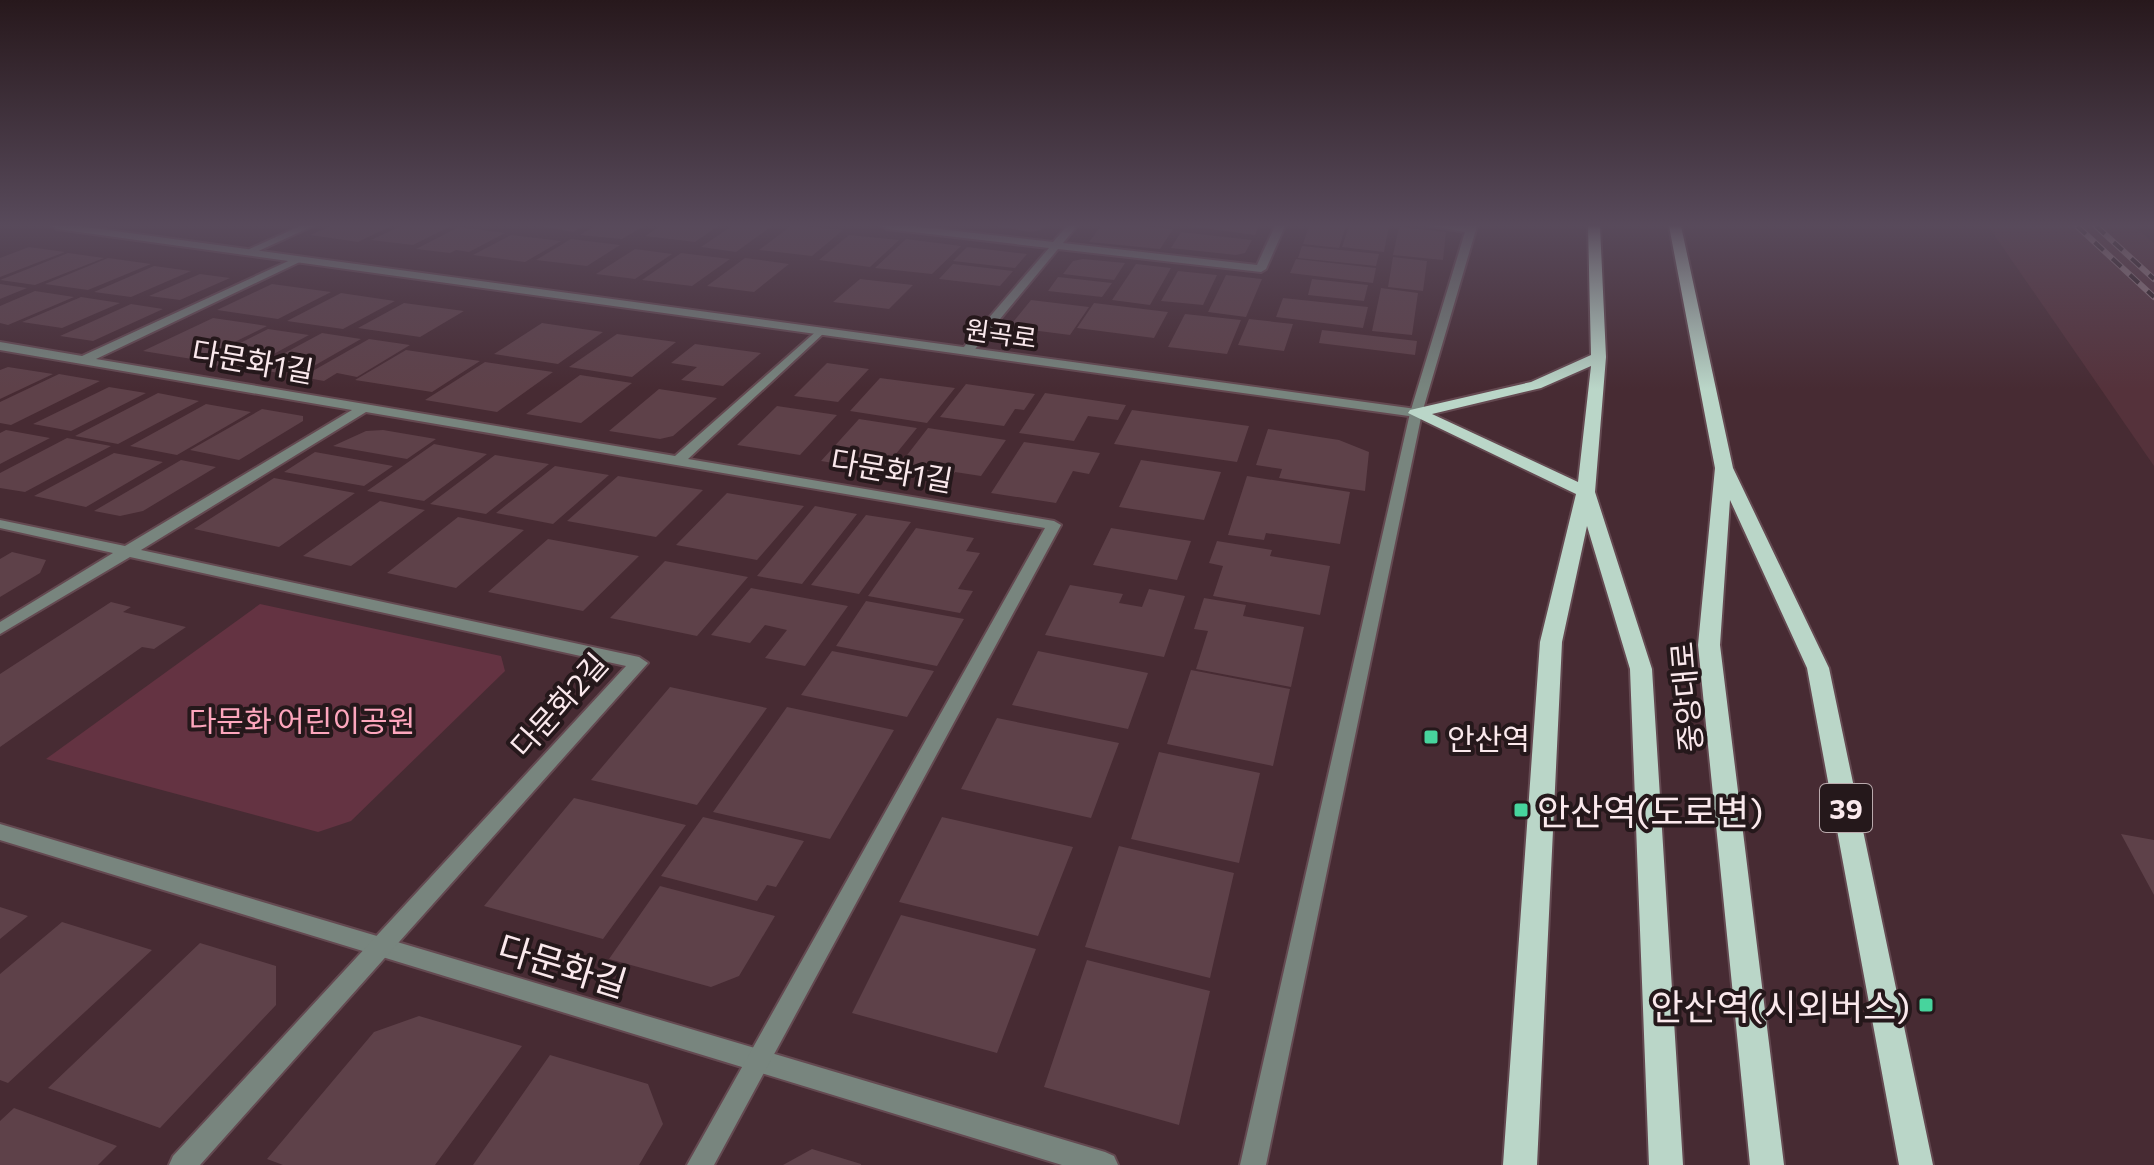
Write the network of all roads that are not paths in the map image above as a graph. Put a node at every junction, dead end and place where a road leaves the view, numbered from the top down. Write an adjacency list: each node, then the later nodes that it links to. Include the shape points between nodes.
1 (255, 280): 11 (street)
2 (455, 280): 7 (street, 원곡로)
3 (1026, 280): 9 (street)
4 (1455, 280): 13 (street)
5 (1596, 280): 10 (main road)
6 (1686, 280): 15 (main road, 중앙대로 / 39)
7 (820, 331): 9 (street, 원곡로); 14 (street)
8 (0, 346): 11 (street, 다문화1길)
9 (967, 351): 13 (street, 원곡로)
10 (1599, 357): 13 (main road, via 1536,385); 16 (main road)
11 (84, 360): 12 (street, 다문화1길)
12 (364, 408): 14 (street, 다문화1길); 18 (street)
13 (1416, 413): 16 (main road); 26 (street)
14 (678, 461): 22 (street, 다문화1길, via 1054,525)
15 (1724, 468): 29 (main road, 중앙대로, via 1709,645); 30 (main road, 39, via 1818,668)
16 (1586, 492): 27 (main road, via 1551,642); 28 (main road, via 1641,669)
17 (0, 524): 18 (street, 다문화2길)
18 (128, 551): 19 (street); 21 (street, 다문화2길, via 639,663)
19 (0, 629)
20 (0, 832): 21 (street, 다문화길)
21 (380, 947): 22 (street, 다문화길); 23 (street, 다문화2길)
22 (758, 1060): 24 (street, 다문화1길); 25 (street, 다문화길)
23 (182, 1165)
24 (700, 1165)
25 (1105, 1165)
26 (1253, 1165)
27 (1520, 1165)
28 (1666, 1165)
29 (1767, 1165)
30 (1916, 1165)

